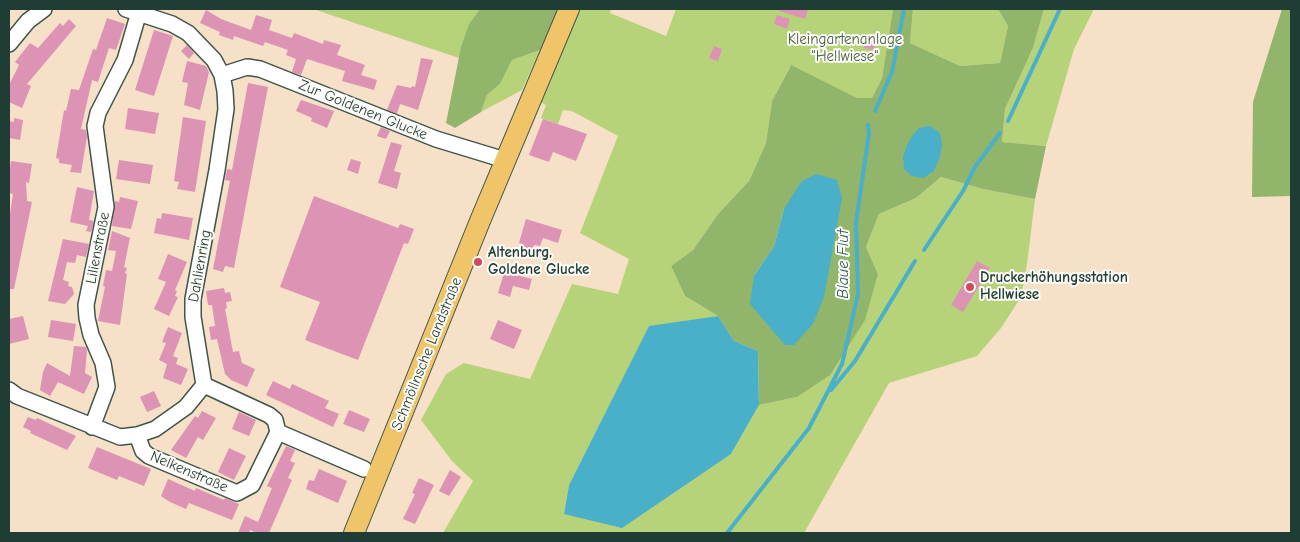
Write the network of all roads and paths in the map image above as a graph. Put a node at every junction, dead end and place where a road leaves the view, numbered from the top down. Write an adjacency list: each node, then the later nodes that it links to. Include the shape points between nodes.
1 (44, 9): 4 (street, via 28,20)
2 (569, 9): 6 (main road, Schmöllnsche Landstraße)
3 (133, 10): 5 (street, Dahlienring, via 188,33 214,60); 9 (street, Lilienstraße, via 125,60 98,113 95,126 106,207 86,305 91,335 103,363 107,387)
4 (9, 44)
5 (222, 75): 6 (street, Zur Goldenen Glucke, via 247,67 260,69 436,139); 7 (street, Dahlienring, via 226,110 193,299)
6 (505, 160): 13 (main road, Schmöllnsche Landstraße)
7 (204, 385): 10 (street, via 269,415 275,420); 11 (street, via 186,407 155,430)
8 (9, 390): 9 (street)
9 (92, 427): 11 (street, via 120,437)
10 (278, 432): 11 (street, Nelkenstraße, via 252,485 237,493 149,456 143,451); 12 (street)
11 (137, 435)
12 (364, 468)
13 (354, 533)

